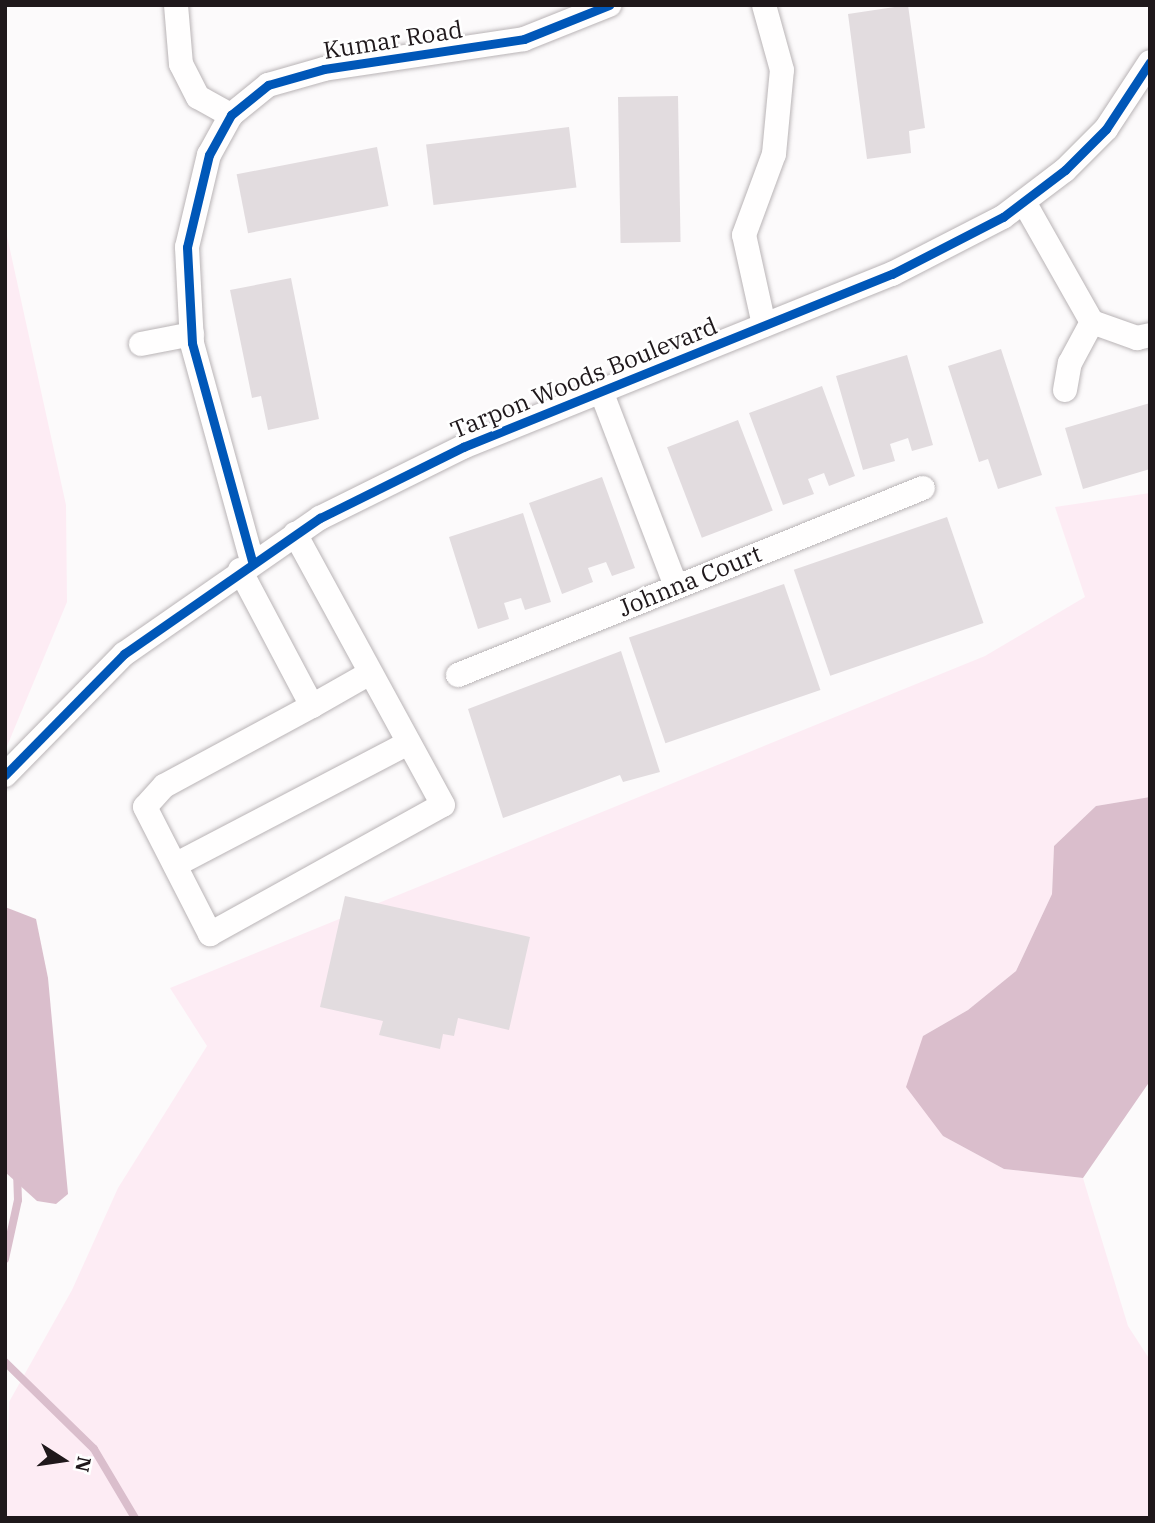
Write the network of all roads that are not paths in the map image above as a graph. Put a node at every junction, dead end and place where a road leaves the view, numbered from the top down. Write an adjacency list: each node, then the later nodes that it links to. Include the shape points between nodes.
1 (176, 5): 5 (street, via 181,64 198,97)
2 (609, 5): 5 (street, Kumar Road, via 524,39 324,69 268,85)
3 (764, 5): 8 (street, via 782,70 774,154 744,235)
4 (1150, 62): 6 (street, Tarpon Woods Boulevard, via 1106,129)
5 (231, 115): 9 (street, Kumar Road, via 209,155 187,247)
6 (1024, 202): 7 (street); 8 (street, Tarpon Woods Boulevard, via 892,274)
7 (1092, 322): 10 (street, via 1137,338); 12 (street, via 1070,363)
8 (764, 326): 13 (street, Tarpon Woods Boulevard)
9 (192, 334): 11 (street); 16 (street, Kumar Road)
10 (1150, 335)
11 (141, 344)
12 (1065, 390)
13 (601, 391): 15 (street, Tarpon Woods Boulevard, via 463,447); 17 (street)
14 (923, 488): 17 (street, Johnna Court)
15 (295, 534): 16 (street, Tarpon Woods Boulevard); 18 (street)
16 (246, 565): 20 (street, Kumar Road); 22 (street, Tarpon Woods Boulevard, via 124,654)
17 (676, 586): 19 (street, Johnna Court)
18 (370, 673): 20 (street); 21 (street)
19 (458, 675)
20 (312, 706): 23 (street, via 164,786 145,807)
21 (408, 743): 23 (street); 23 (street, via 443,805 210,934)
22 (5, 775)
23 (175, 865)

